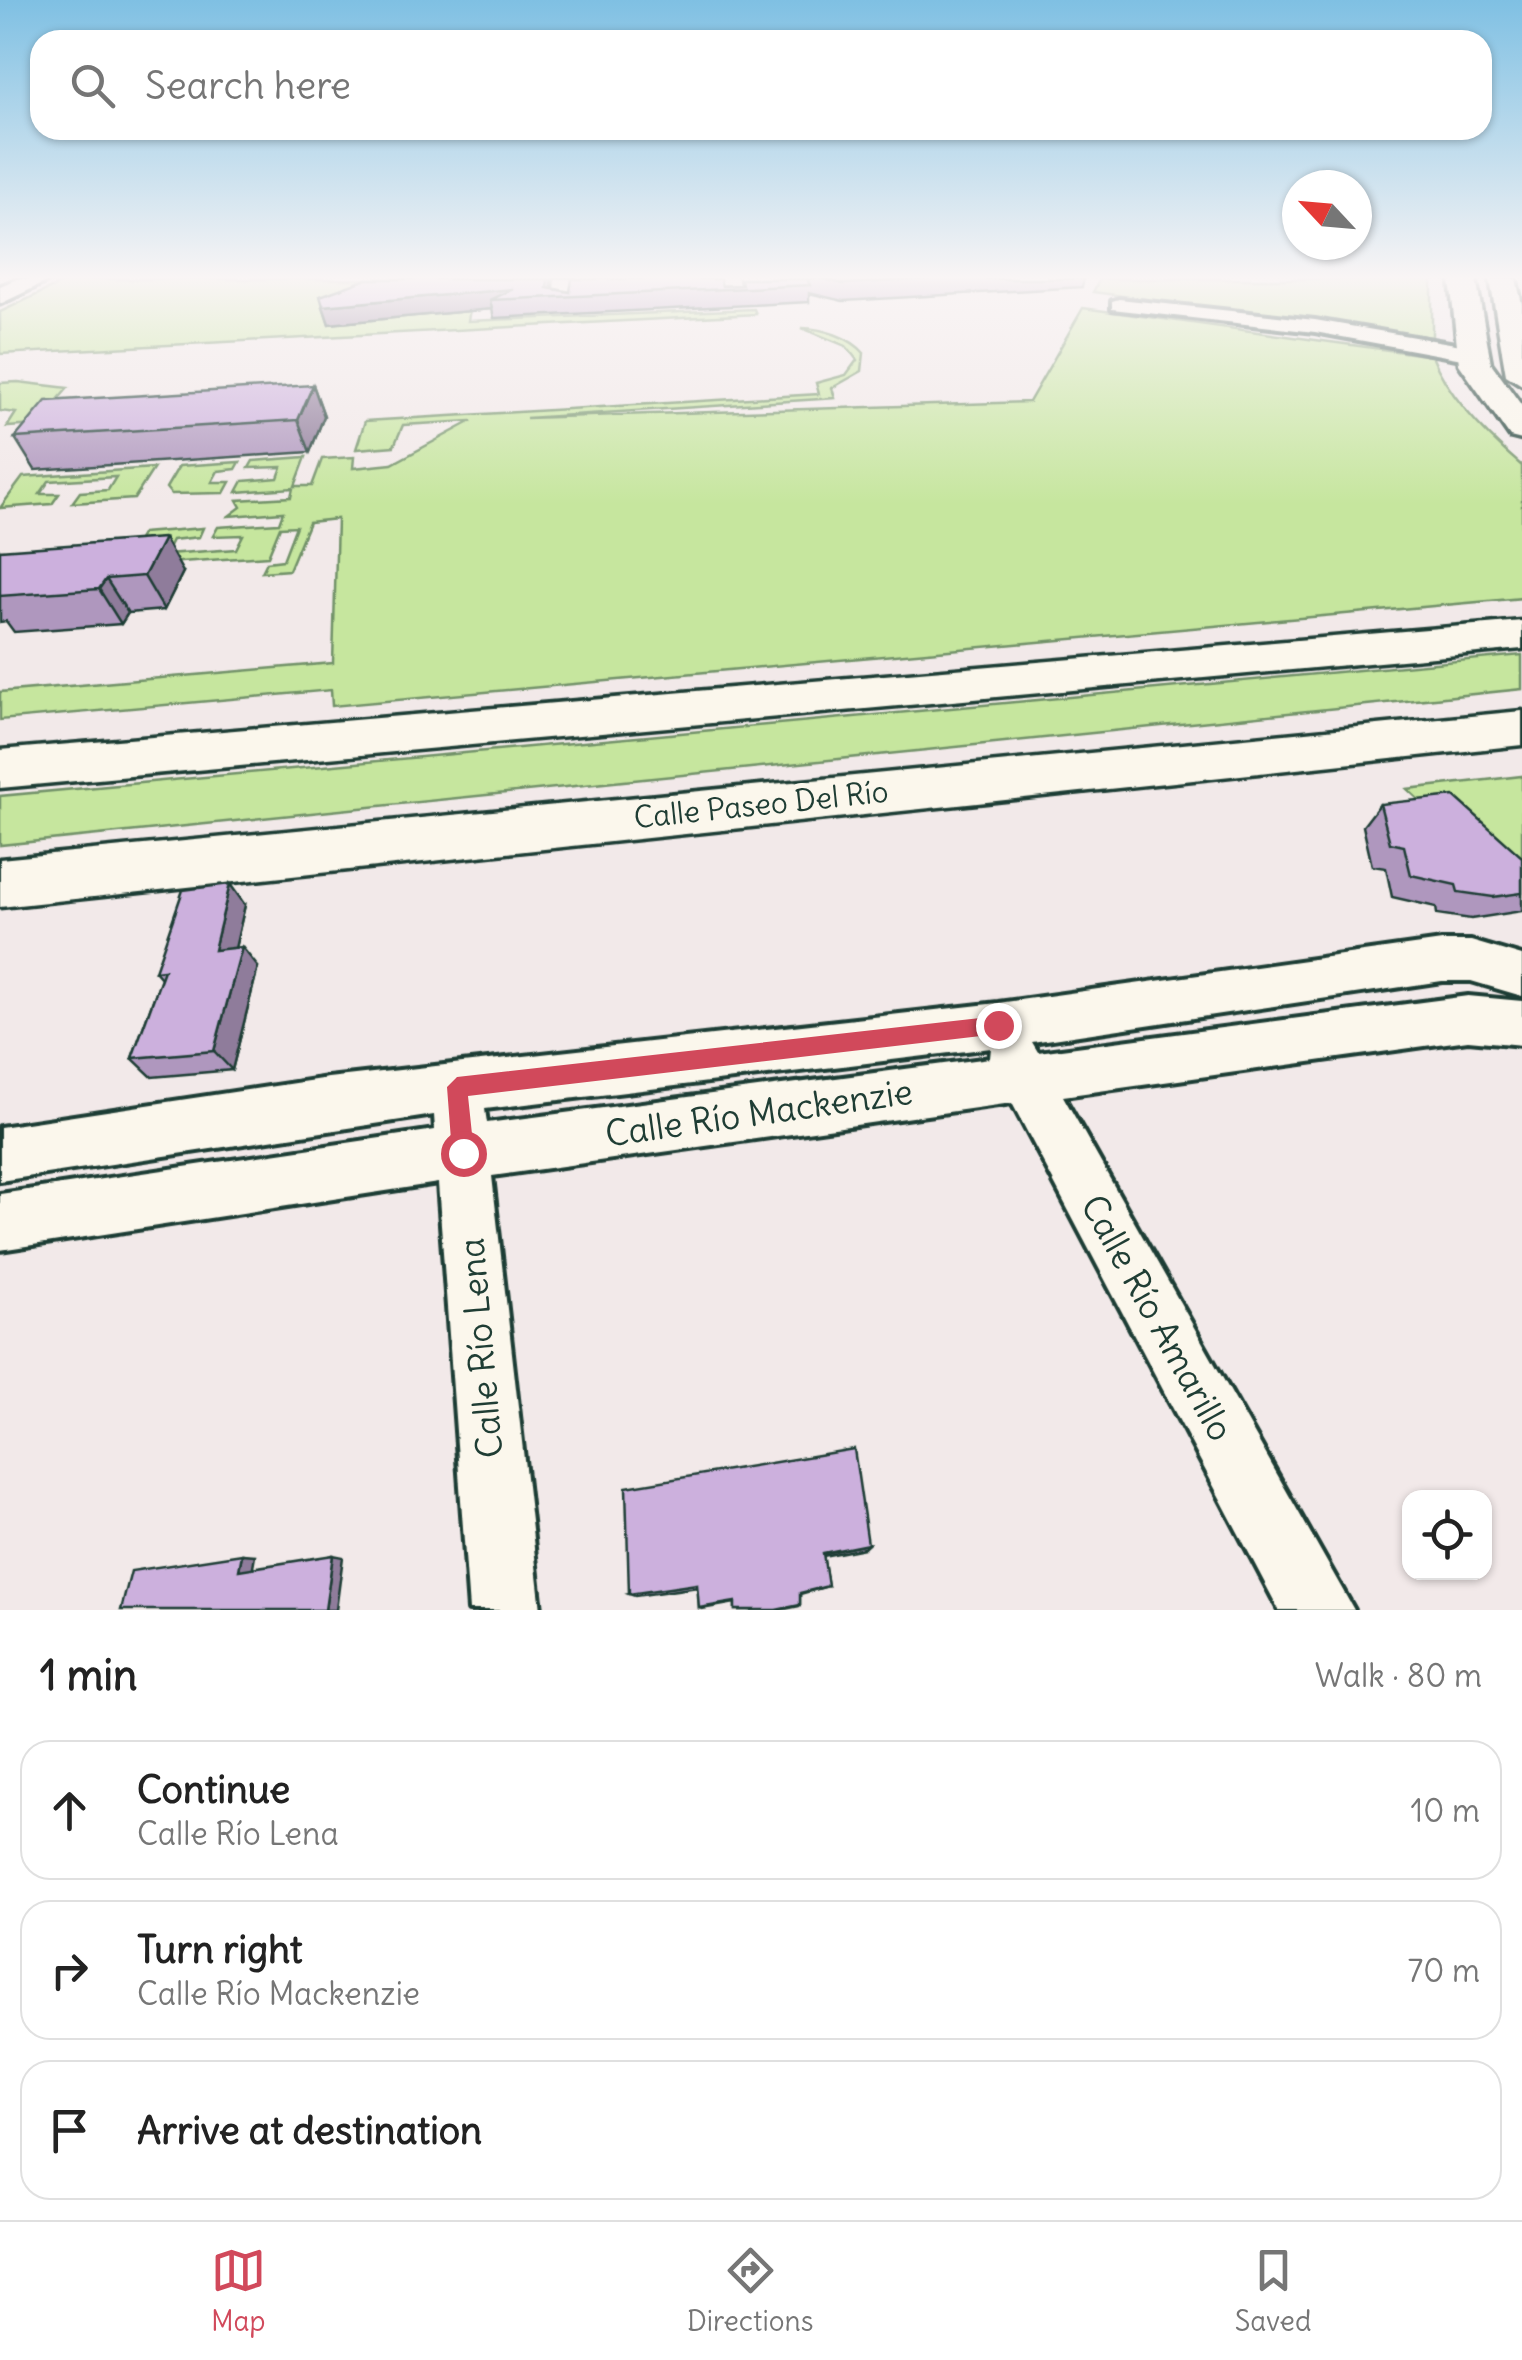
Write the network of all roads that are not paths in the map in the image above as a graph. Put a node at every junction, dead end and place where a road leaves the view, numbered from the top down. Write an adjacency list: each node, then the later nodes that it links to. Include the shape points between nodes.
1 (1473, 354): 2 (main road)
2 (1522, 430)
3 (1522, 635): 5 (main road)
4 (1522, 728): 6 (main road, Calle Paseo Del Río)
5 (0, 770)
6 (0, 883)
7 (1516, 997): 8 (street, Calle Río Mackenzie, via 1442,961); 9 (street, Calle Río Mackenzie, via 1468,1018)
8 (998, 1025): 9 (street, Calle Río Amarillo); 10 (street, Calle Río Mackenzie)
9 (1024, 1077): 11 (street, Calle Río Mackenzie); 15 (street, Calle Río Amarillo)
10 (457, 1087): 11 (street, Calle Río Lena); 12 (street, Calle Río Mackenzie)
11 (463, 1153): 13 (street, Calle Río Mackenzie); 14 (street, Calle Río Lena)
12 (0, 1154)
13 (0, 1222)
14 (504, 1610)
15 (1318, 1610)

